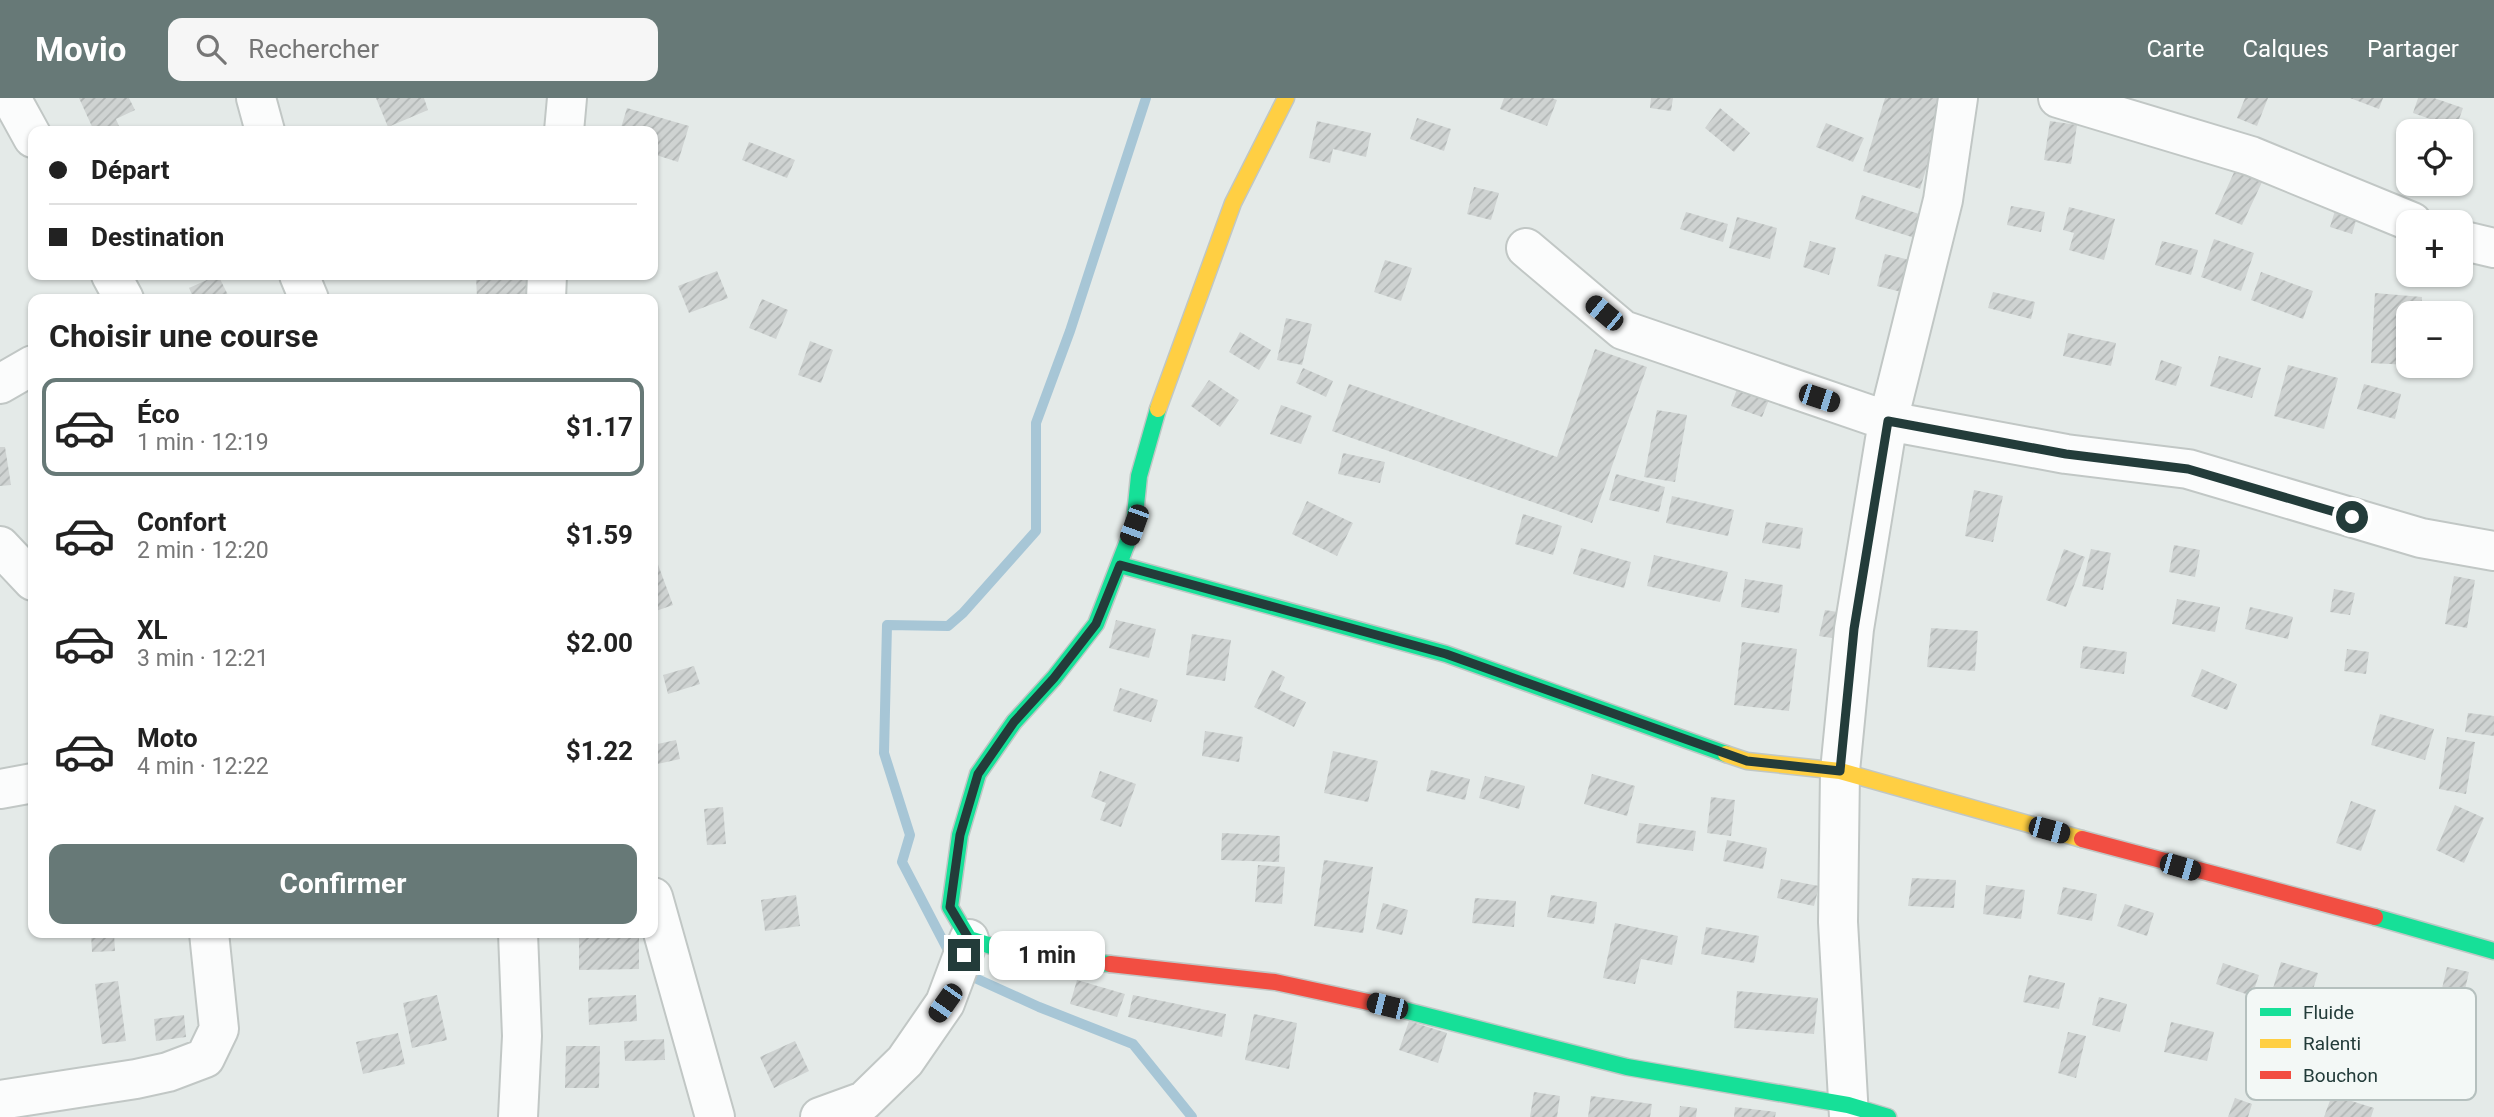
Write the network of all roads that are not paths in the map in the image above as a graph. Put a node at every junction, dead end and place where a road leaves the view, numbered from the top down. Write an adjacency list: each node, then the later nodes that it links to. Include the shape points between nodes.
1 (11, 98): 9 (street)
2 (256, 98): 7 (street)
3 (567, 98): 8 (street)
4 (1286, 98): 19 (street, via 1233,203 1156,414 1139,477 1134,525)
5 (1958, 98): 16 (street, via 1943,200)
6 (2058, 98): 10 (street, via 2251,156)
7 (264, 126)
8 (564, 126)
9 (28, 129)
10 (2396, 215)
11 (2473, 243): 13 (street)
12 (1526, 248): 16 (street, via 1623,330)
13 (2494, 248)
14 (28, 368): 15 (street)
15 (0, 384)
16 (1888, 421): 18 (street, via 2066,454 2188,469 2421,538); 21 (street, via 1854,629)
17 (0, 546): 20 (street)
18 (2494, 551)
19 (1120, 565): 21 (street, via 1446,654 1747,761); 27 (street, via 1096,624 1014,722 978,774 960,835 950,907)
20 (28, 576)
21 (1840, 771): 28 (street); 30 (street, via 1838,922)
22 (28, 784): 23 (street)
23 (0, 789)
24 (658, 915): 32 (street)
25 (210, 938): 29 (street, via 219,1029 205,1058 136,1079)
26 (518, 938): 31 (street, via 522,1036)
27 (969, 939): 30 (street, via 1017,954 1275,982 1363,999 1628,1067); 33 (street, via 945,1003 905,1061 864,1101)
28 (2494, 951)
29 (0, 1100)
30 (1848, 1111): 34 (street)
31 (518, 1117)
32 (715, 1117)
33 (820, 1117)
34 (1888, 1117)

